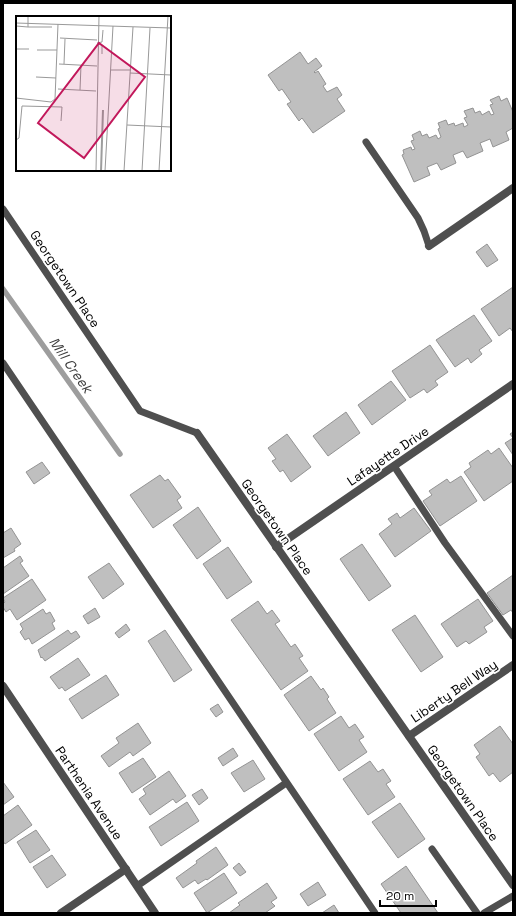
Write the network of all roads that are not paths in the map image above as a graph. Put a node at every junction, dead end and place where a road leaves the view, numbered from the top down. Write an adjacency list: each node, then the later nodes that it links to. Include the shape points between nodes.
1 (366, 142): 4 (lane, via 418,218)
2 (513, 188): 4 (street)
3 (3, 209): 7 (lane, Georgetown Place, via 140,411)
4 (429, 246)
5 (3, 363): 14 (lane)
6 (513, 384): 8 (street, Lafayette Drive)
7 (197, 433): 9 (street, Georgetown Place)
8 (394, 466): 9 (street, Lafayette Drive); 10 (lane, via 445,543)
9 (276, 547): 13 (street, Georgetown Place)
10 (513, 636)
11 (513, 665): 13 (street, Liberty Bell Way)
12 (3, 686): 16 (street, Parthenia Avenue)
13 (409, 736): 17 (street, Georgetown Place)
14 (286, 783): 18 (lane); 22 (lane)
15 (432, 849): 23 (lane)
16 (126, 869): 18 (street, Parthenia Avenue); 20 (street)
17 (513, 885)
18 (137, 886): 21 (street, Parthenia Avenue)
19 (513, 896): 24 (lane)
20 (61, 913)
21 (155, 913)
22 (375, 913)
23 (478, 913)
24 (484, 913)

